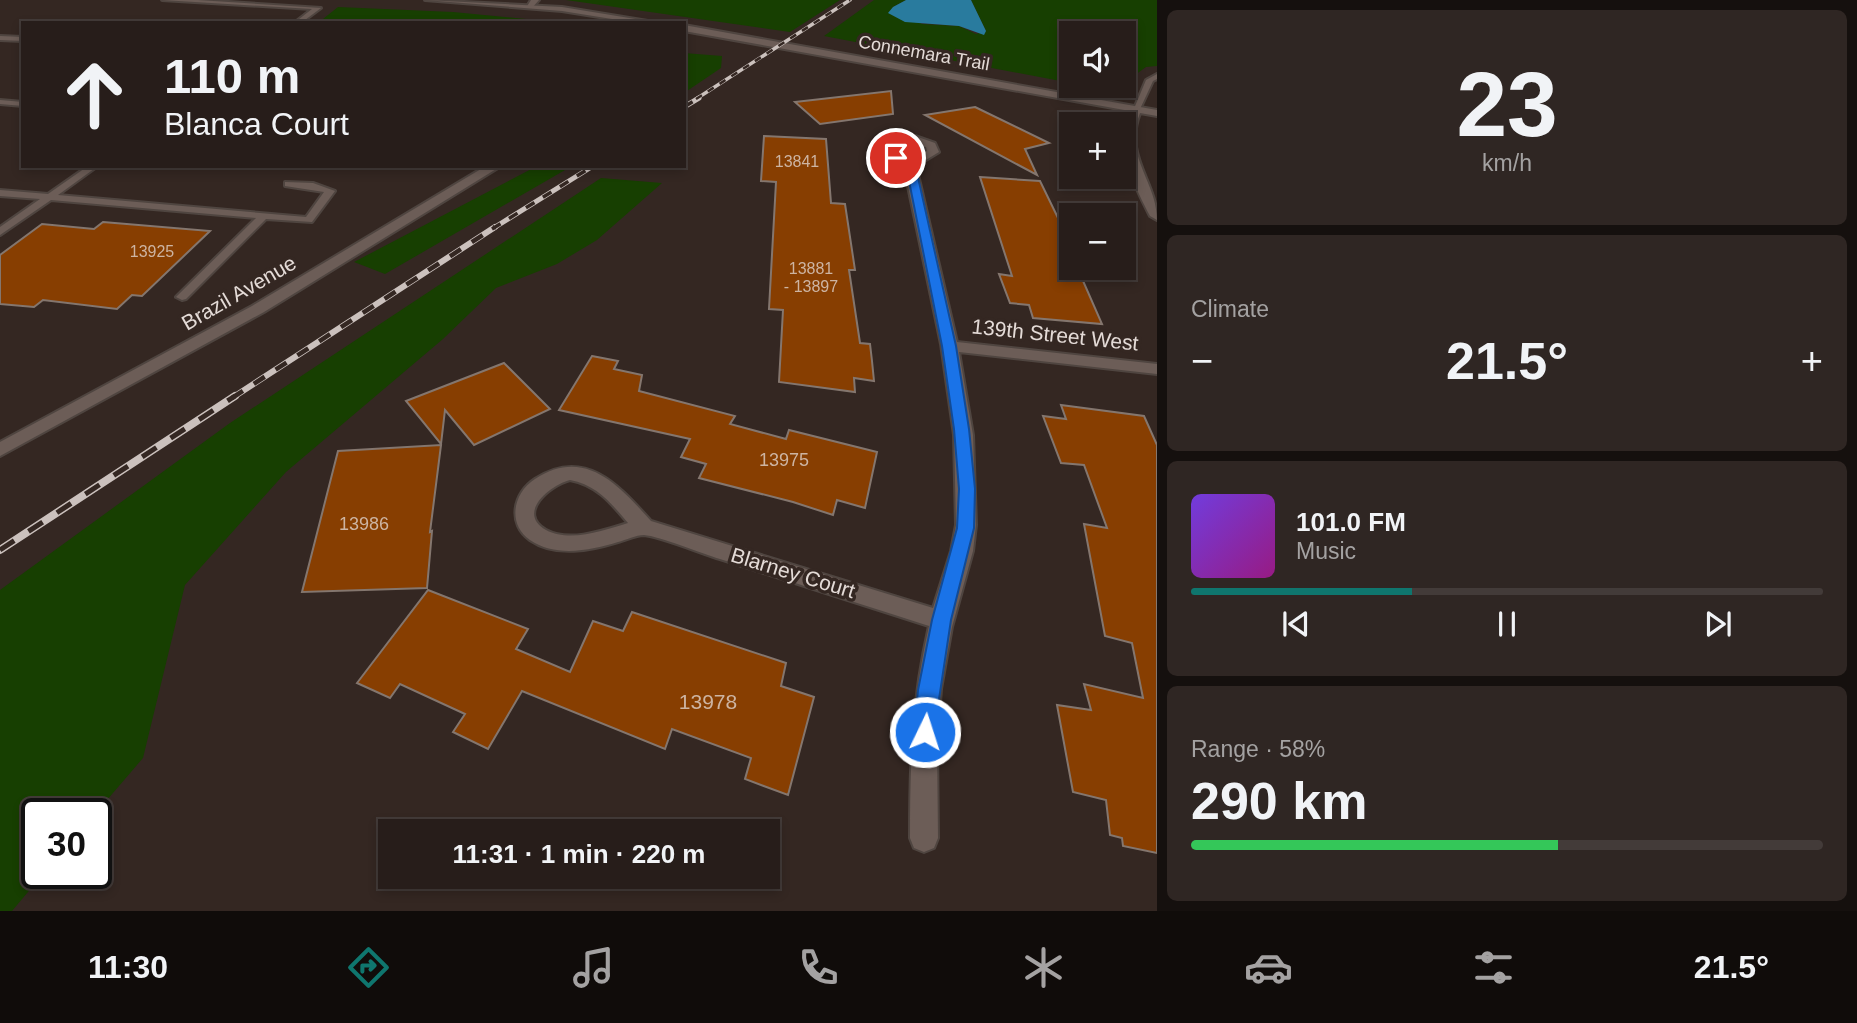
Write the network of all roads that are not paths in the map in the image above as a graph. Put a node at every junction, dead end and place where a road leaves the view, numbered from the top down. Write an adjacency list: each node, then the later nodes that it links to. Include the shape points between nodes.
1 (165, 0): 5 (lane, via 318,8)
2 (429, 0): 3 (street)
3 (512, 2): 4 (street)
4 (532, 3): 6 (street)
5 (300, 21)
6 (644, 21)
7 (686, 28): 13 (street, Connemara Trail)
8 (0, 37): 9 (lane)
9 (21, 39)
10 (1157, 76): 13 (lane, via 1150,80)
11 (0, 102): 12 (lane)
12 (21, 104)
13 (1136, 109): 14 (street, Connemara Trail); 21 (street, via 1127,140)
14 (1157, 113)
15 (910, 164): 25 (street)
16 (91, 168): 20 (lane)
17 (492, 168): 27 (street, Brazil Avenue, via 258,309)
18 (288, 184): 22 (lane, via 330,191 309,220)
19 (0, 193): 20 (lane)
20 (49, 198): 22 (lane); 23 (lane)
21 (1157, 216)
22 (263, 217): 24 (lane)
23 (0, 232)
24 (182, 297)
25 (949, 346): 26 (street, 139th Street West); 29 (street, via 967,502 966,528)
26 (1157, 369)
27 (0, 450)
28 (644, 527): 28 (street, Blarney Court, via 601,483 586,476 563,475 544,481 528,495 523,511 526,526 541,538 562,543); 29 (street, Blarney Court)
29 (942, 620): 30 (street, via 928,690)
30 (924, 838)

